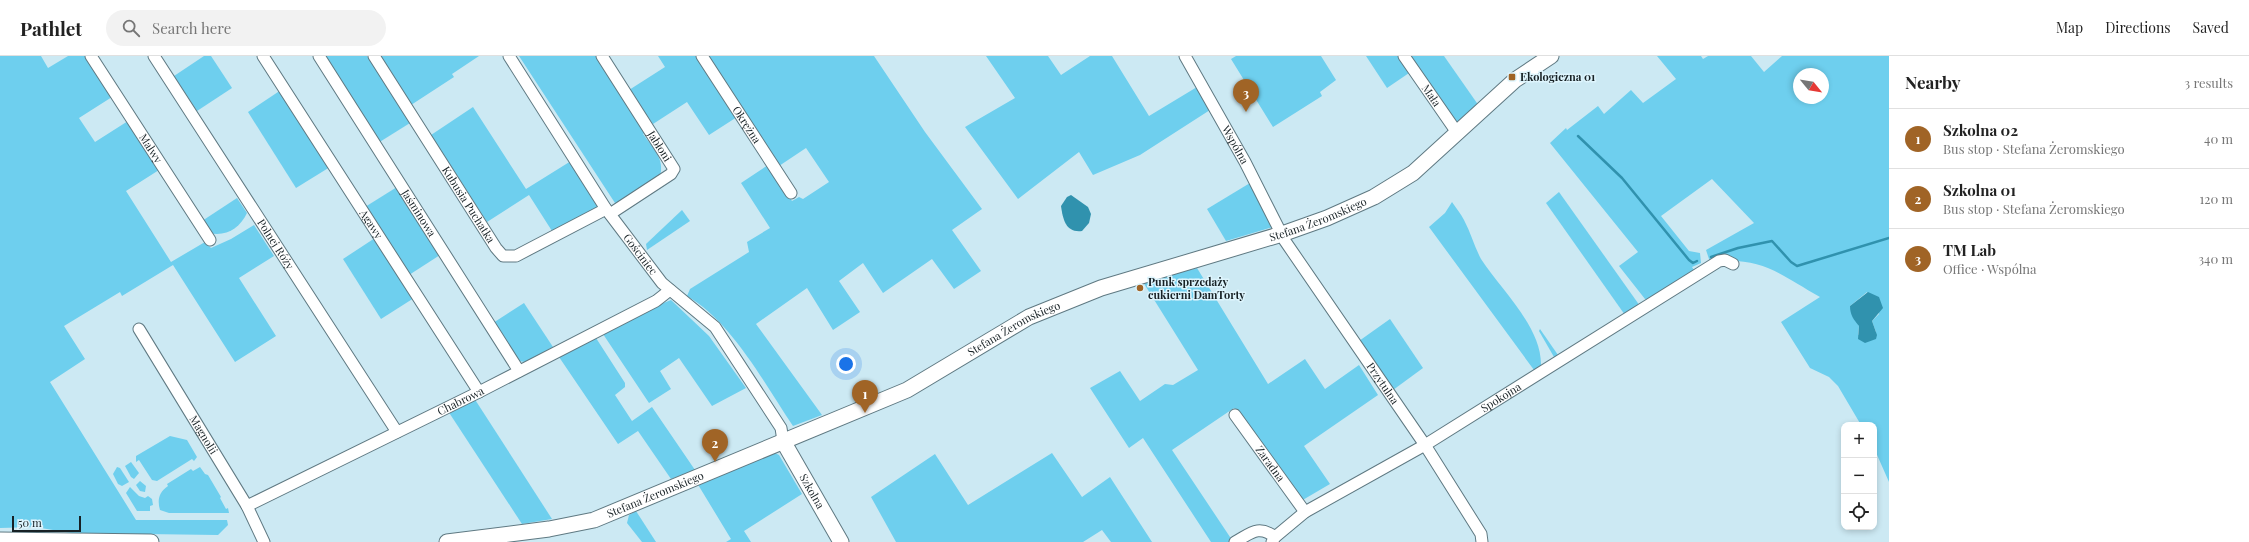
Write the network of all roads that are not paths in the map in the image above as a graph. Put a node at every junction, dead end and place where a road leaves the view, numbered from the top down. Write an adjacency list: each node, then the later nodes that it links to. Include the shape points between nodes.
1 (91, 56): 16 (street, Malwy)
2 (154, 56): 23 (street, Polnej Róży)
3 (263, 56): 21 (street, Agawy)
4 (319, 56): 20 (street, Jaśminowa)
5 (374, 56): 14 (street, Kubusia Puchatka, via 503,256 516,256)
6 (510, 56): 14 (street, Gościniec)
7 (602, 56): 14 (street, Jabłoni, via 674,169 671,174)
8 (702, 56): 13 (street, Okrężna)
9 (1185, 56): 15 (street, Wspólna)
10 (1404, 56): 12 (street, Mała)
11 (1550, 56): 12 (street, Stefana Żeromskiego, via 1522,75)
12 (1458, 134): 15 (street, Stefana Żeromskiego, via 1414,173 1386,190 1327,218)
13 (791, 193)
14 (608, 211): 18 (street, Gościniec, via 656,276)
15 (1282, 234): 24 (street, Stefana Żeromskiego, via 1100,288 1029,317 907,390); 25 (street, Przytulna)
16 (210, 240)
17 (1733, 264): 25 (street, Spokojna, via 1725,260 1719,261)
18 (670, 290): 20 (street, Chabrowa, via 656,301); 24 (street, Gościniec, via 704,316 722,336 781,428)
19 (139, 329): 26 (street, Magnolii)
20 (520, 370): 21 (street, Chabrowa)
21 (479, 392): 23 (street, Chabrowa)
22 (1234, 415): 27 (street, Zaradna)
23 (397, 432): 26 (street, Chabrowa)
24 (782, 441): 33 (street, Stefana Żeromskiego, via 594,520 550,529); 34 (street, Szkolna)
25 (1425, 445): 27 (street, Spokojna); 28 (street, Przytulna)
26 (247, 506): 32 (street, Magnolii)
27 (1305, 512): 29 (street, Spokojna)
28 (1481, 538)
29 (1273, 539): 35 (street, via 1263,529)
30 (0, 540): 31 (street)
31 (151, 542)
32 (264, 542)
33 (447, 542)
34 (842, 542)
35 (1234, 542)

